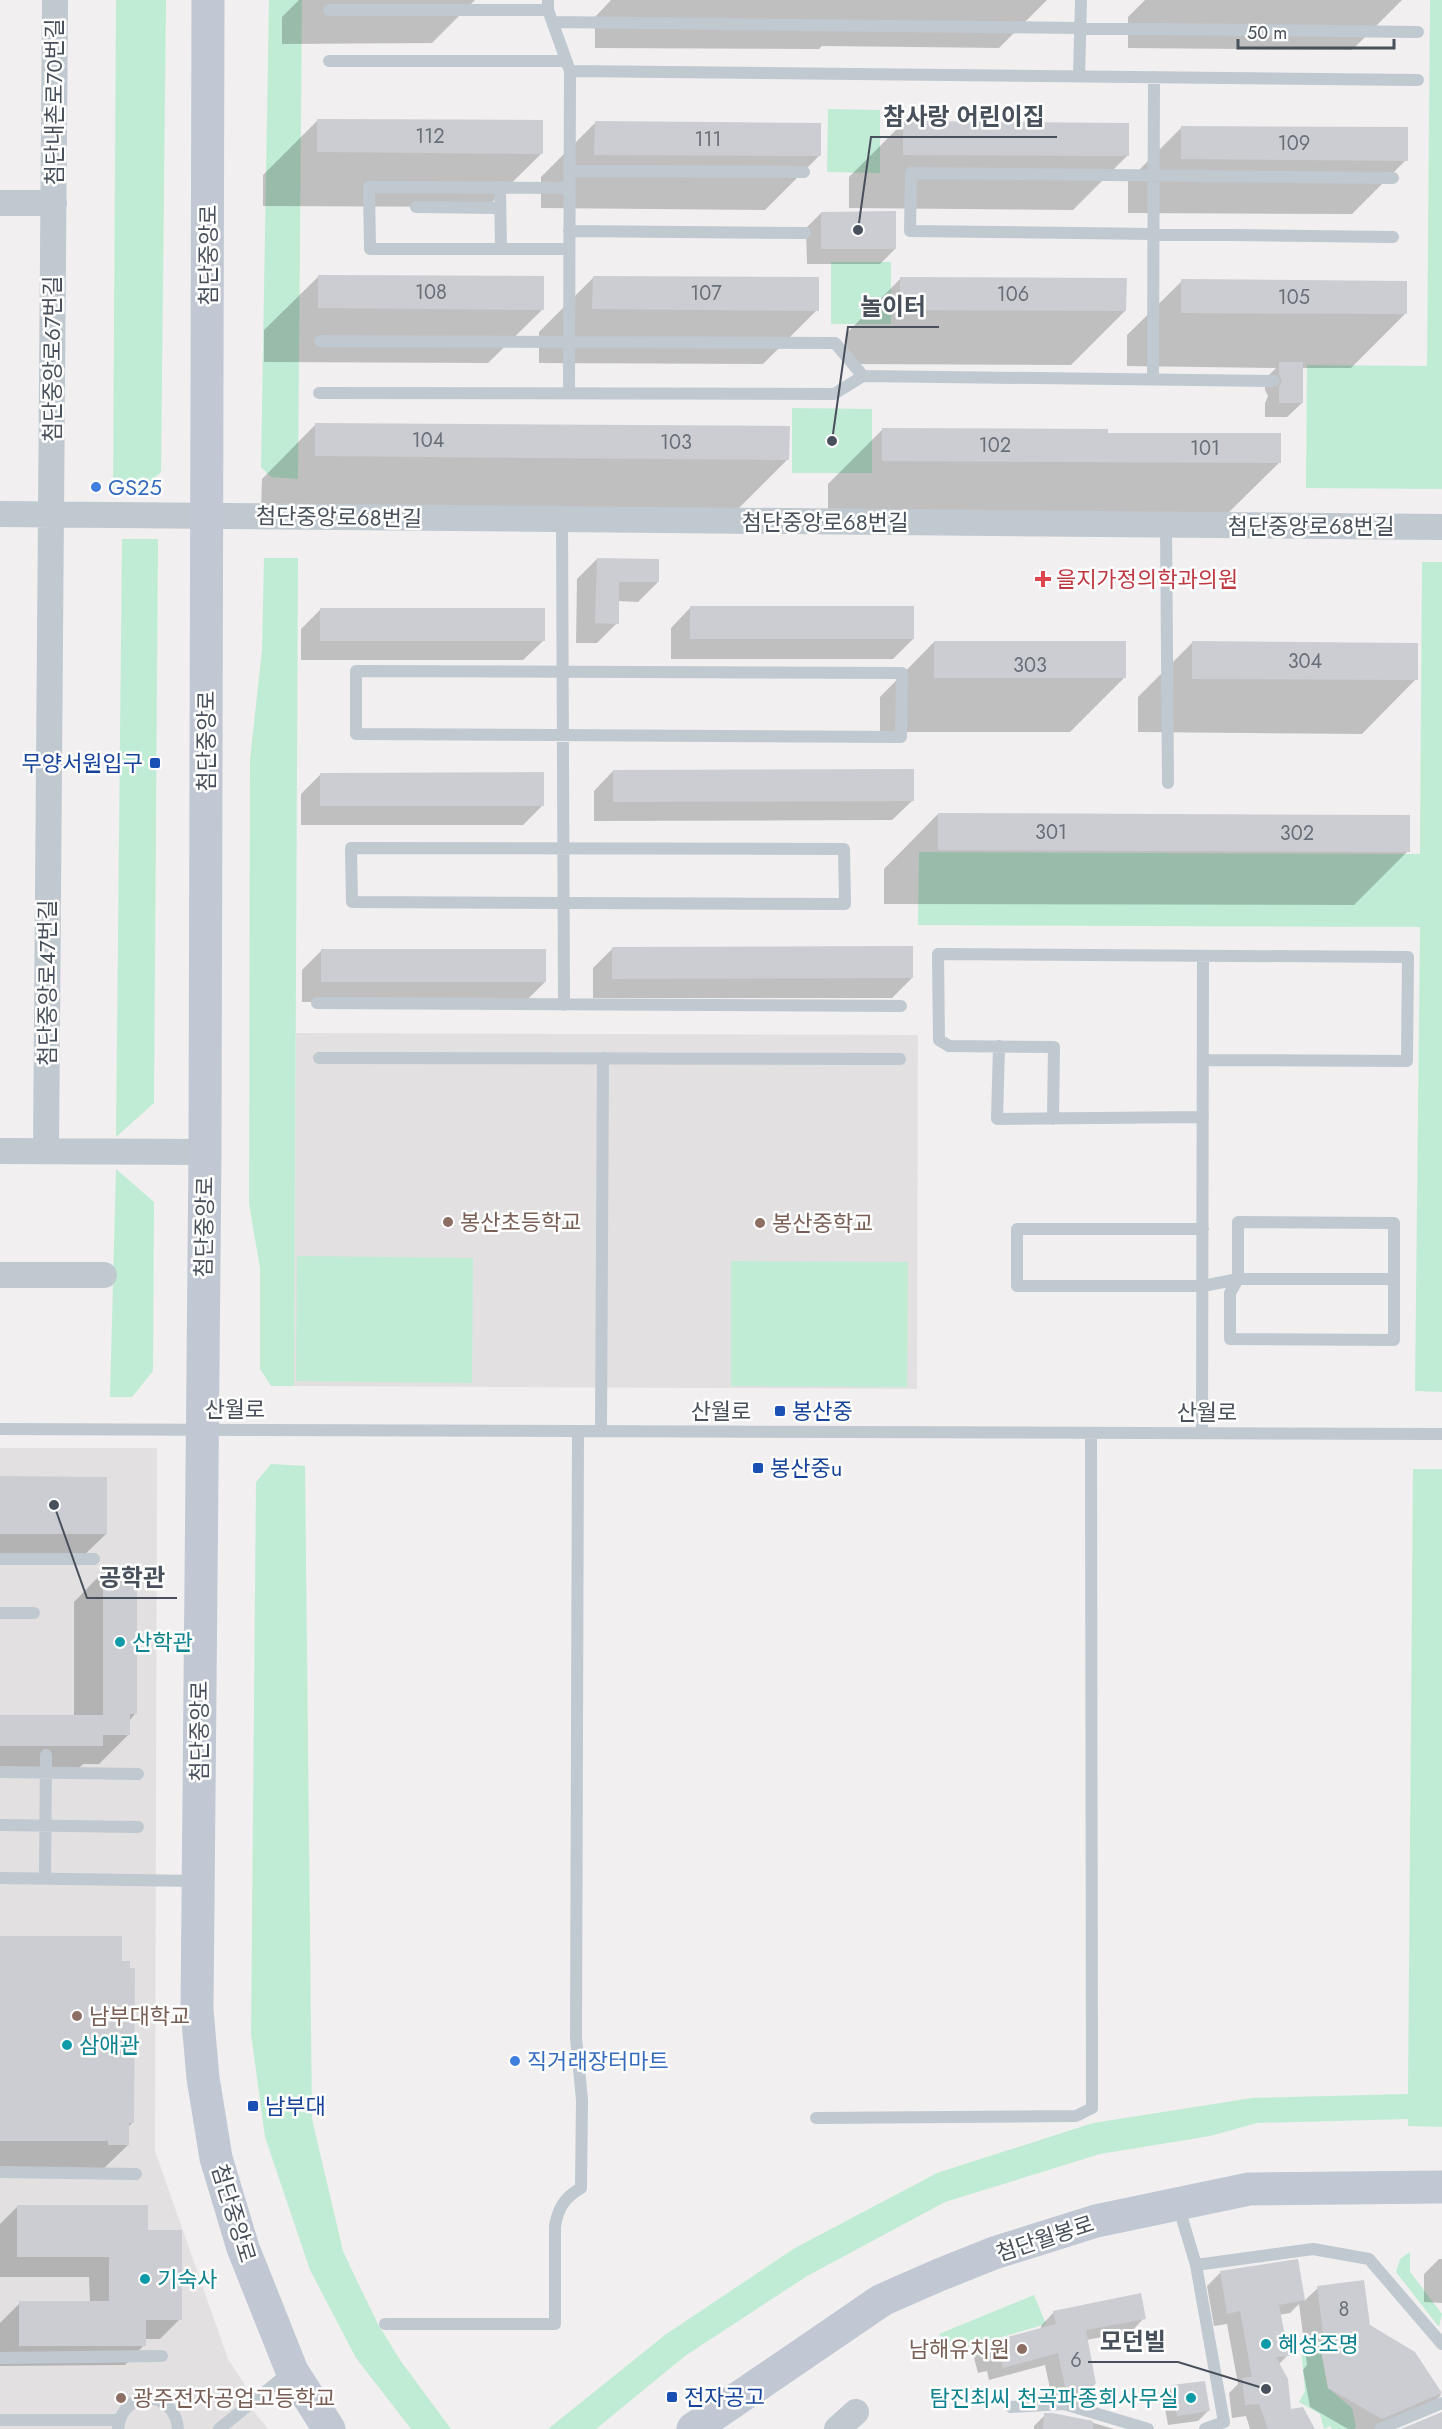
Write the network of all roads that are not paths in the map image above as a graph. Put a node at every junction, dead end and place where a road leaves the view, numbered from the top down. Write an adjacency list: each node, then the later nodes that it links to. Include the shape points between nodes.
1 (55, 0): 20 (street, 첨단내촌로70번길)
2 (208, 0): 38 (street, 첨단중앙로)
3 (1081, 0): 6 (lane)
4 (329, 10): 5 (lane)
5 (550, 11): 6 (lane); 9 (lane)
6 (1081, 28): 7 (lane); 10 (lane)
7 (1418, 32)
8 (328, 61): 9 (lane)
9 (568, 66): 10 (lane); 13 (lane)
10 (1079, 76): 11 (lane)
11 (1154, 77): 12 (lane); 15 (lane)
12 (1418, 80)
13 (570, 171): 14 (lane); 18 (lane)
14 (804, 172)
15 (1155, 175): 16 (lane); 24 (lane); 24 (lane, via 911,173 910,231)
16 (1393, 178)
17 (500, 187): 18 (lane); 22 (lane); 27 (lane, via 369,187 370,249)
18 (570, 188): 23 (lane)
19 (0, 203): 20 (street)
20 (54, 203): 37 (street, 첨단중앙로67번길)
21 (416, 207): 22 (lane)
22 (500, 208): 27 (lane)
23 (569, 231): 25 (lane); 28 (lane)
24 (1154, 232): 26 (lane); 32 (lane)
25 (805, 233)
26 (1393, 237)
27 (501, 249): 28 (lane)
28 (569, 249): 30 (lane)
29 (320, 341): 30 (lane)
30 (569, 342): 31 (lane, via 835,343); 35 (lane)
31 (863, 376): 32 (lane); 35 (lane, via 834,394)
32 (1153, 378): 33 (lane)
33 (1274, 381)
34 (319, 393): 35 (lane)
35 (569, 393)
36 (0, 514): 37 (street)
37 (51, 514): 38 (street); 45 (street, 첨단중앙로67번길)
38 (207, 516): 39 (street, 첨단중앙로68번길); 61 (street, 첨단중앙로)
39 (562, 520): 40 (street, 첨단중앙로68번길); 42 (lane)
40 (1166, 525): 41 (street, 첨단중앙로68번길); 44 (lane)
41 (1442, 527)
42 (563, 672): 43 (lane); 43 (lane, via 356,671 356,734); 43 (lane, via 902,673 901,737)
43 (563, 735): 46 (lane)
44 (1168, 783)
45 (48, 815): 60 (street, 첨단중앙로47번길)
46 (563, 848): 47 (lane); 47 (lane, via 351,848 352,902); 47 (lane, via 844,849 845,904)
47 (564, 903): 50 (lane)
48 (1203, 956): 52 (lane, via 938,954 939,1040 949,1046); 56 (lane); 56 (lane, via 1408,957 1407,1061)
49 (317, 1003): 50 (lane)
50 (564, 1005): 51 (lane)
51 (901, 1006)
52 (999, 1046): 58 (lane, via 1054,1047); 58 (lane, via 997,1119)
53 (319, 1058): 54 (lane)
54 (603, 1058): 55 (lane); 70 (lane)
55 (900, 1059)
56 (1203, 1060): 57 (lane)
57 (1203, 1117): 58 (lane); 62 (lane)
58 (1053, 1119)
59 (0, 1151): 60 (street)
60 (46, 1151): 61 (street)
61 (205, 1152): 69 (street, 첨단중앙로)
62 (1203, 1229): 67 (lane); 67 (lane, via 1017,1229 1017,1286)
63 (0, 1275): 64 (street)
64 (104, 1275)
65 (1238, 1279): 66 (lane); 66 (lane, via 1238,1222 1261,1222 1394,1223); 66 (lane, via 1230,1293 1230,1339 1371,1340 1394,1340); 67 (lane)
66 (1394, 1279)
67 (1203, 1286): 73 (lane)
68 (0, 1429): 69 (lane, 산월로)
69 (201, 1430): 71 (lane, 산월로); 88 (street, 첨단중앙로)
70 (602, 1431): 71 (lane, 산월로); 72 (lane, 산월로)
71 (578, 1432): 95 (lane, via 576,2038 582,2100 581,2188 563,2202 557,2215 555,2324)
72 (1091, 1433): 73 (lane, 산월로); 89 (lane, via 1092,2108 1076,2116)
73 (1202, 1433): 74 (lane, 산월로)
74 (1442, 1434)
75 (0, 1559): 76 (lane)
76 (94, 1559)
77 (0, 1613): 78 (lane)
78 (34, 1613)
79 (46, 1755): 81 (lane)
80 (0, 1772): 81 (lane)
81 (46, 1773): 82 (lane); 84 (lane)
82 (138, 1774)
83 (0, 1825): 84 (lane)
84 (46, 1826): 85 (lane); 87 (lane)
85 (138, 1827)
86 (0, 1878): 87 (lane)
87 (45, 1879): 88 (lane)
88 (198, 1881): 99 (street, 첨단중앙로, via 197,2010 202,2078 216,2158 243,2248)
89 (816, 2118)
90 (0, 2172): 91 (lane)
91 (136, 2174)
92 (1442, 2187): 93 (street, 첨단월봉로, via 1249,2189)
93 (1178, 2204): 94 (lane); 108 (street, 첨단월봉로, via 1096,2221 994,2253 882,2300)
94 (1196, 2265): 96 (lane, via 1313,2248 1369,2259); 111 (lane, via 1224,2422)
95 (384, 2324)
96 (1442, 2344)
97 (162, 2356): 98 (lane)
98 (0, 2358)
99 (292, 2370): 106 (lane); 107 (street, 첨단중앙로)
100 (1442, 2403): 112 (lane)
101 (1011, 2407): 110 (lane, via 1064,2404)
102 (856, 2412): 109 (street)
103 (0, 2420): 104 (lane)
104 (118, 2425): 105 (lane, via 129,2405 147,2398 172,2410)
105 (178, 2429)
106 (219, 2429)
107 (329, 2429)
108 (693, 2429)
109 (837, 2429)
110 (1148, 2429)
111 (1205, 2429)
112 (1380, 2429)

